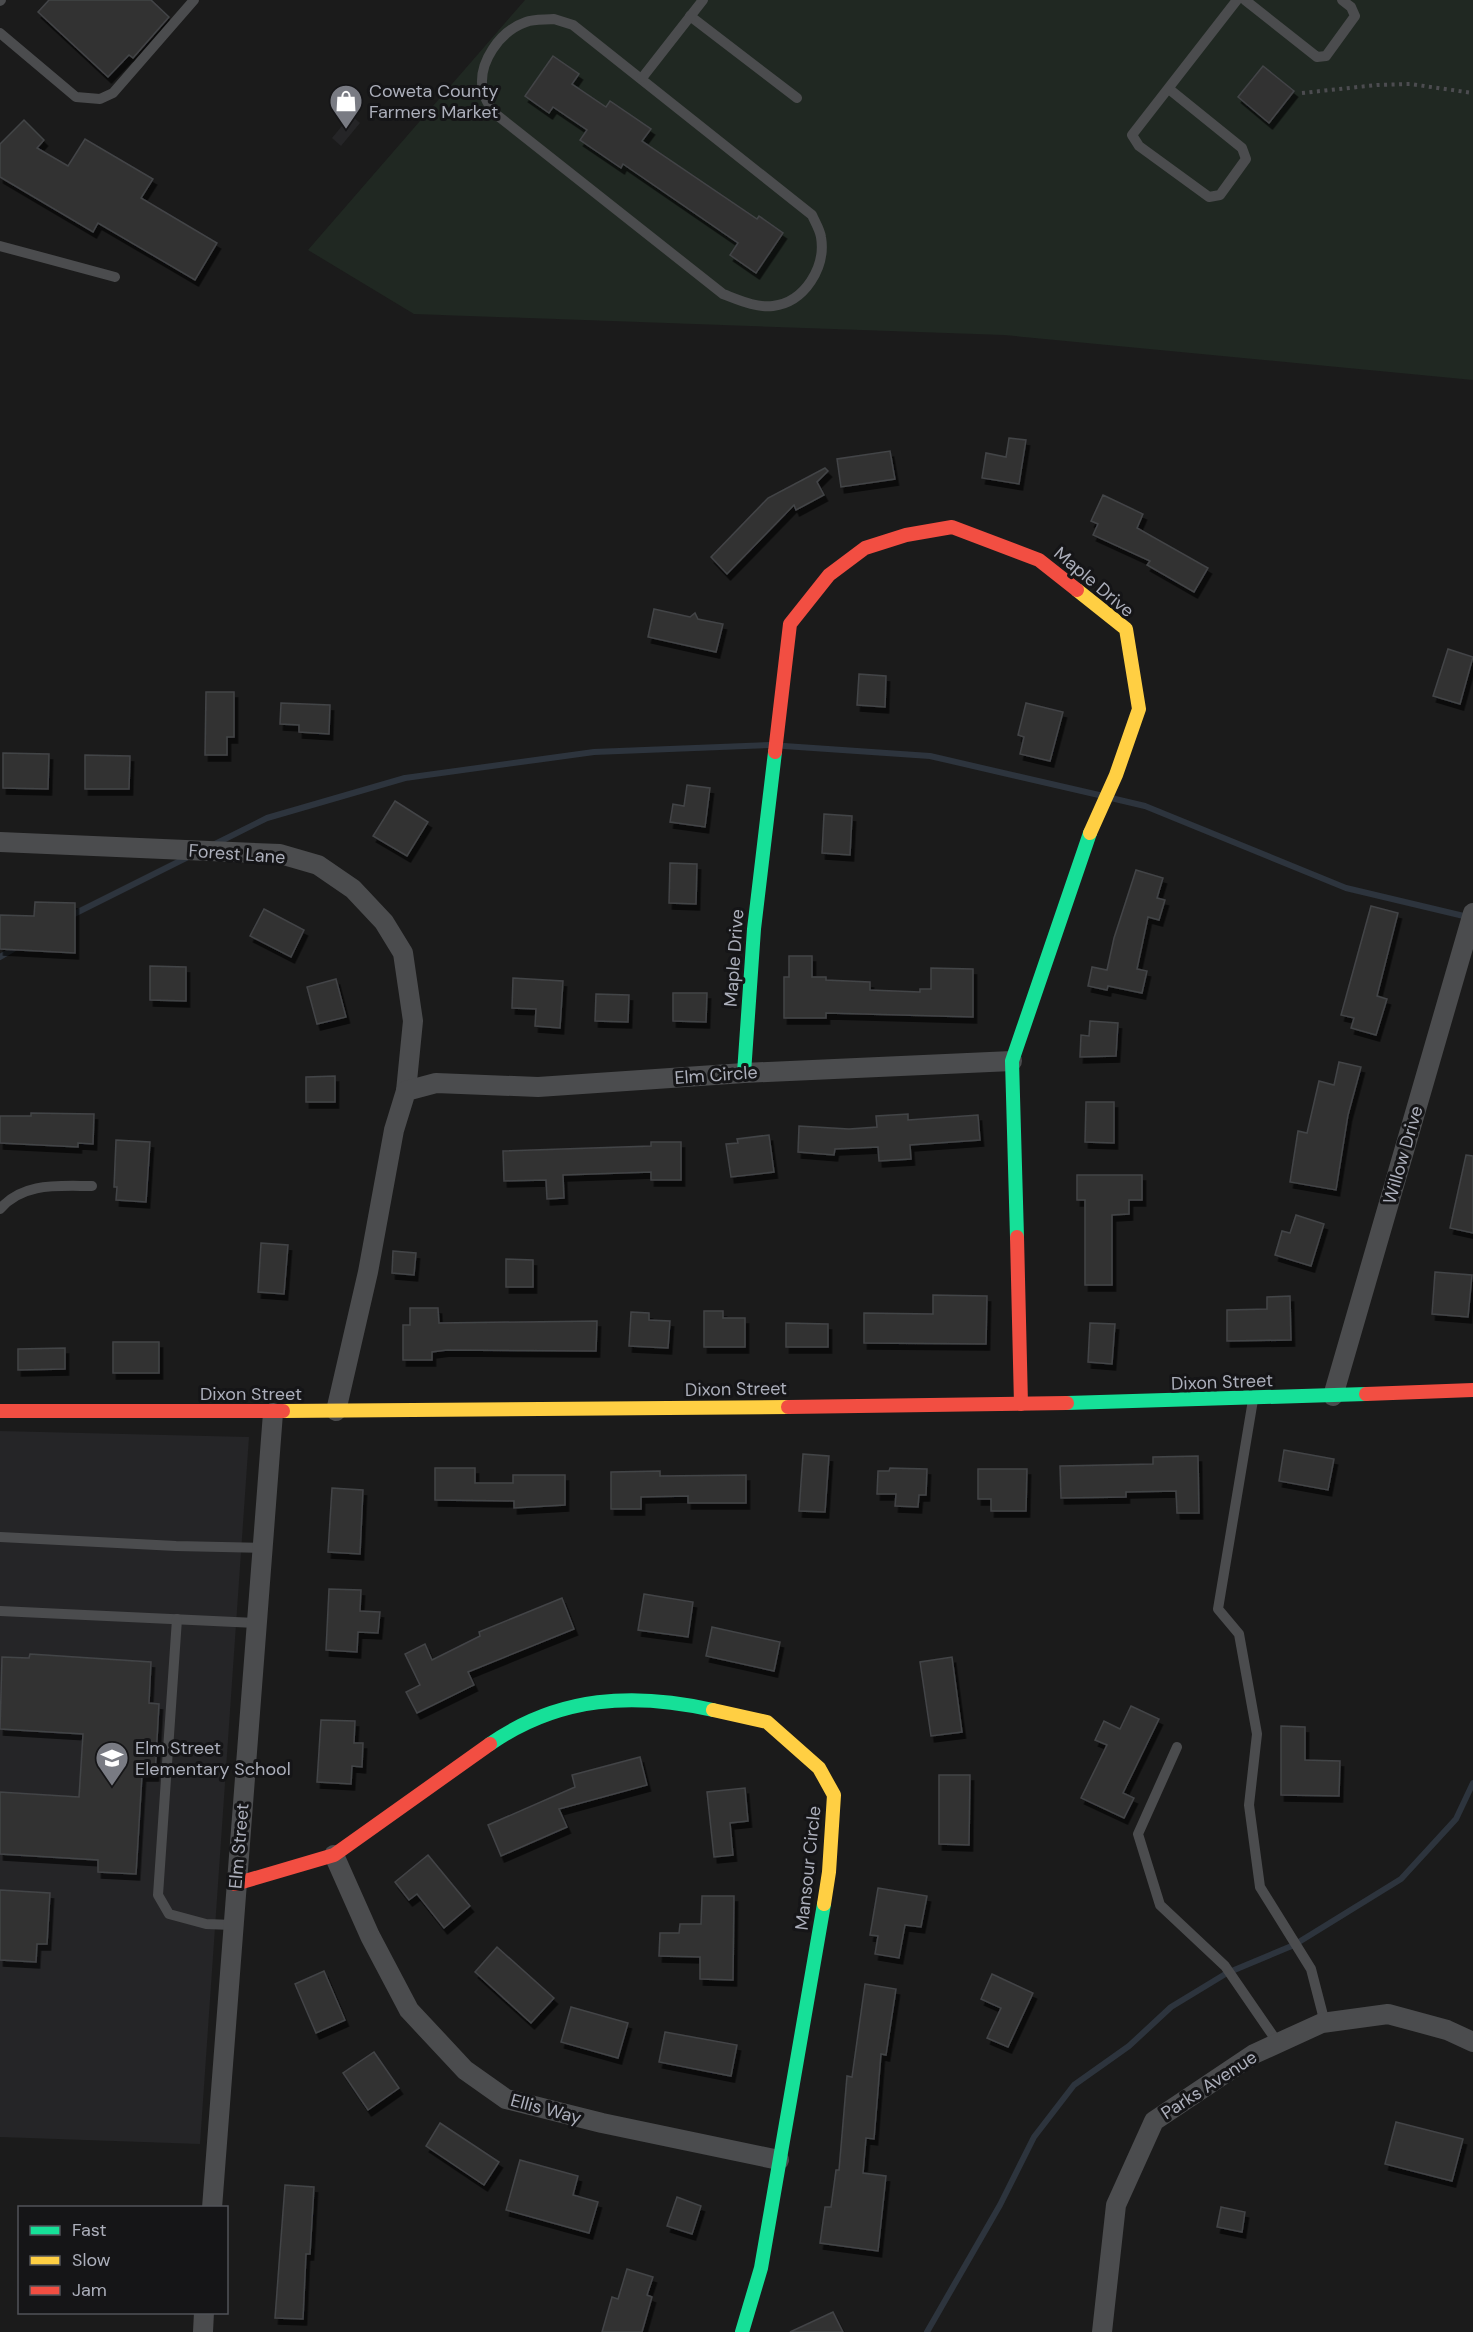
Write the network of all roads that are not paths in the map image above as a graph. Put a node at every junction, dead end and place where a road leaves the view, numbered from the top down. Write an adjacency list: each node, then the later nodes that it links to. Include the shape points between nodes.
1 (194, 0): 7 (lane, via 113,93 100,99 76,97)
2 (703, 0): 6 (lane)
3 (1237, 0): 9 (lane)
4 (1245, 0): 5 (lane, via 1317,57 1326,56 1355,16)
5 (1342, 0)
6 (690, 16): 8 (lane); 10 (lane)
7 (0, 33)
8 (642, 78): 8 (lane, via 812,215 821,236 820,263 812,282 794,297 774,306 751,304 723,294 493,112 483,92 483,69 490,52 510,30 528,21 554,19 573,25)
9 (1169, 88): 9 (lane, via 1132,135 1139,146 1209,197 1220,195 1246,159 1242,148)
10 (796, 98)
11 (0, 246): 12 (lane)
12 (115, 277)
13 (0, 843): 17 (street, Forest Lane, via 268,853 318,865 353,889 384,922 402,953 413,1021)
14 (1473, 914): 21 (street, Willow Drive)
15 (1012, 1061): 16 (street, Elm Circle); 16 (street, Maple Drive, via 1089,836 1139,709 1126,629 1039,560 952,527 906,535 865,548 830,575 790,624 754,929); 23 (street)
16 (744, 1073): 17 (street, Elm Circle, via 538,1087 436,1083)
17 (406, 1092): 25 (street, via 394,1130 368,1272)
18 (92, 1186): 19 (lane, via 48,1185 11,1196)
19 (0, 1209)
20 (1473, 1390): 21 (street, Dixon Street)
21 (1333, 1396): 22 (street, Dixon Street)
22 (1252, 1400): 23 (street, Dixon Street); 36 (lane, via 1218,1609 1239,1634 1257,1734 1249,1805 1260,1887 1311,1970)
23 (1021, 1404): 25 (street, Dixon Street)
24 (0, 1411): 26 (street, Dixon Street)
25 (336, 1411): 26 (street, Dixon Street)
26 (273, 1413): 28 (street, Elm Street)
27 (0, 1537): 28 (lane)
28 (263, 1548): 31 (street, Elm Street)
29 (0, 1611): 30 (lane)
30 (177, 1619): 31 (lane); 35 (lane, via 158,1895 169,1914 206,1924)
31 (256, 1623): 34 (street, Elm Street)
32 (1178, 1747): 38 (lane, via 1138,1834 1160,1905 1225,1966)
33 (334, 1855): 34 (street, Mansour Circle); 39 (street, Ellis Way, via 409,2010 465,2070 506,2099); 39 (street, Mansour Circle, via 505,1734 563,1709 634,1698 671,1700 767,1722 819,1768 834,1795 829,1872)
34 (236, 1884): 35 (street, Elm Street)
35 (233, 1925): 40 (street, Elm Street)
36 (1325, 2023): 37 (street, Parks Avenue, via 1388,2014 1447,2030); 38 (street, Parks Avenue)
37 (1473, 2042)
38 (1278, 2043): 44 (street, Parks Avenue, via 1254,2054 1154,2121 1116,2205)
39 (779, 2160): 43 (street, Mansour Circle, via 760,2268)
40 (212, 2206)
41 (204, 2314): 42 (street)
42 (203, 2332)
43 (742, 2332)
44 (1102, 2332)

